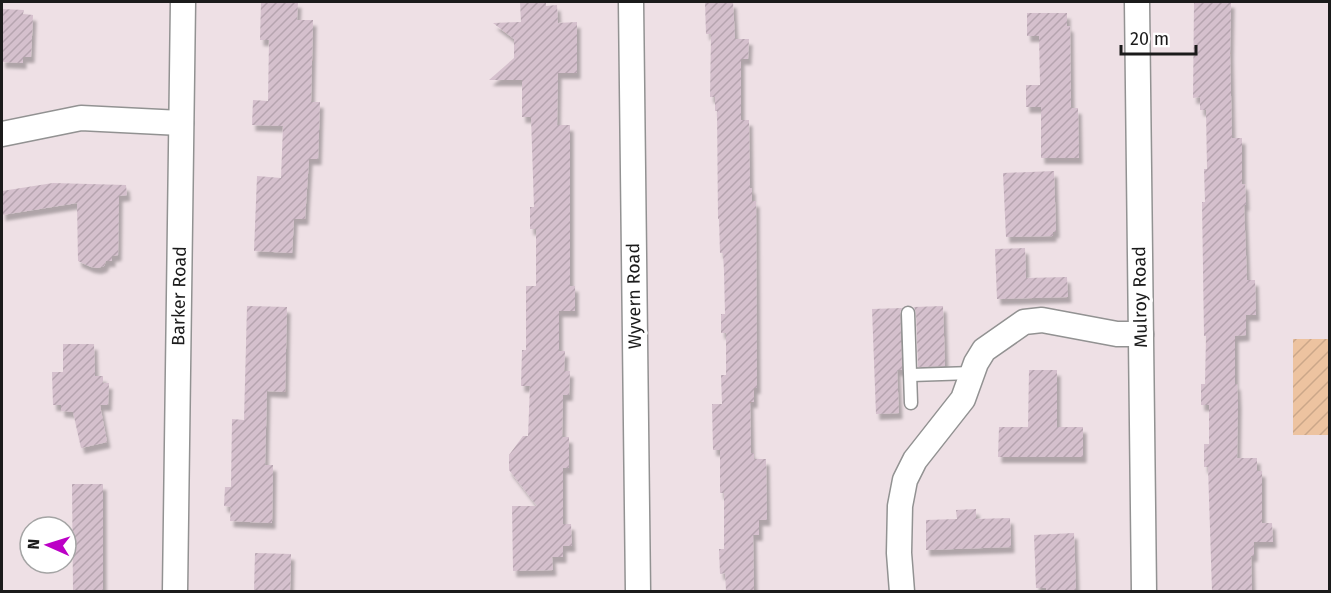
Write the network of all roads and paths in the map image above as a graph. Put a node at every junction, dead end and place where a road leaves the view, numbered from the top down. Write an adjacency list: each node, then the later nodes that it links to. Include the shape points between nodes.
1 (183, 2): 4 (street, Barker Road)
2 (631, 2): 12 (street, Wyvern Road)
3 (1137, 2): 7 (street, Mulroy Road)
4 (181, 123): 5 (street, via 81,118); 11 (street, Barker Road)
5 (2, 134)
6 (909, 313): 9 (lane)
7 (1141, 334): 8 (street, via 1117,334 1042,320 1024,322 984,350); 14 (street, Mulroy Road)
8 (972, 373): 9 (lane); 13 (street, via 963,399 915,460 905,480 900,506)
9 (911, 375): 10 (lane)
10 (910, 403)
11 (175, 591)
12 (638, 591)
13 (902, 591)
14 (1144, 591)

